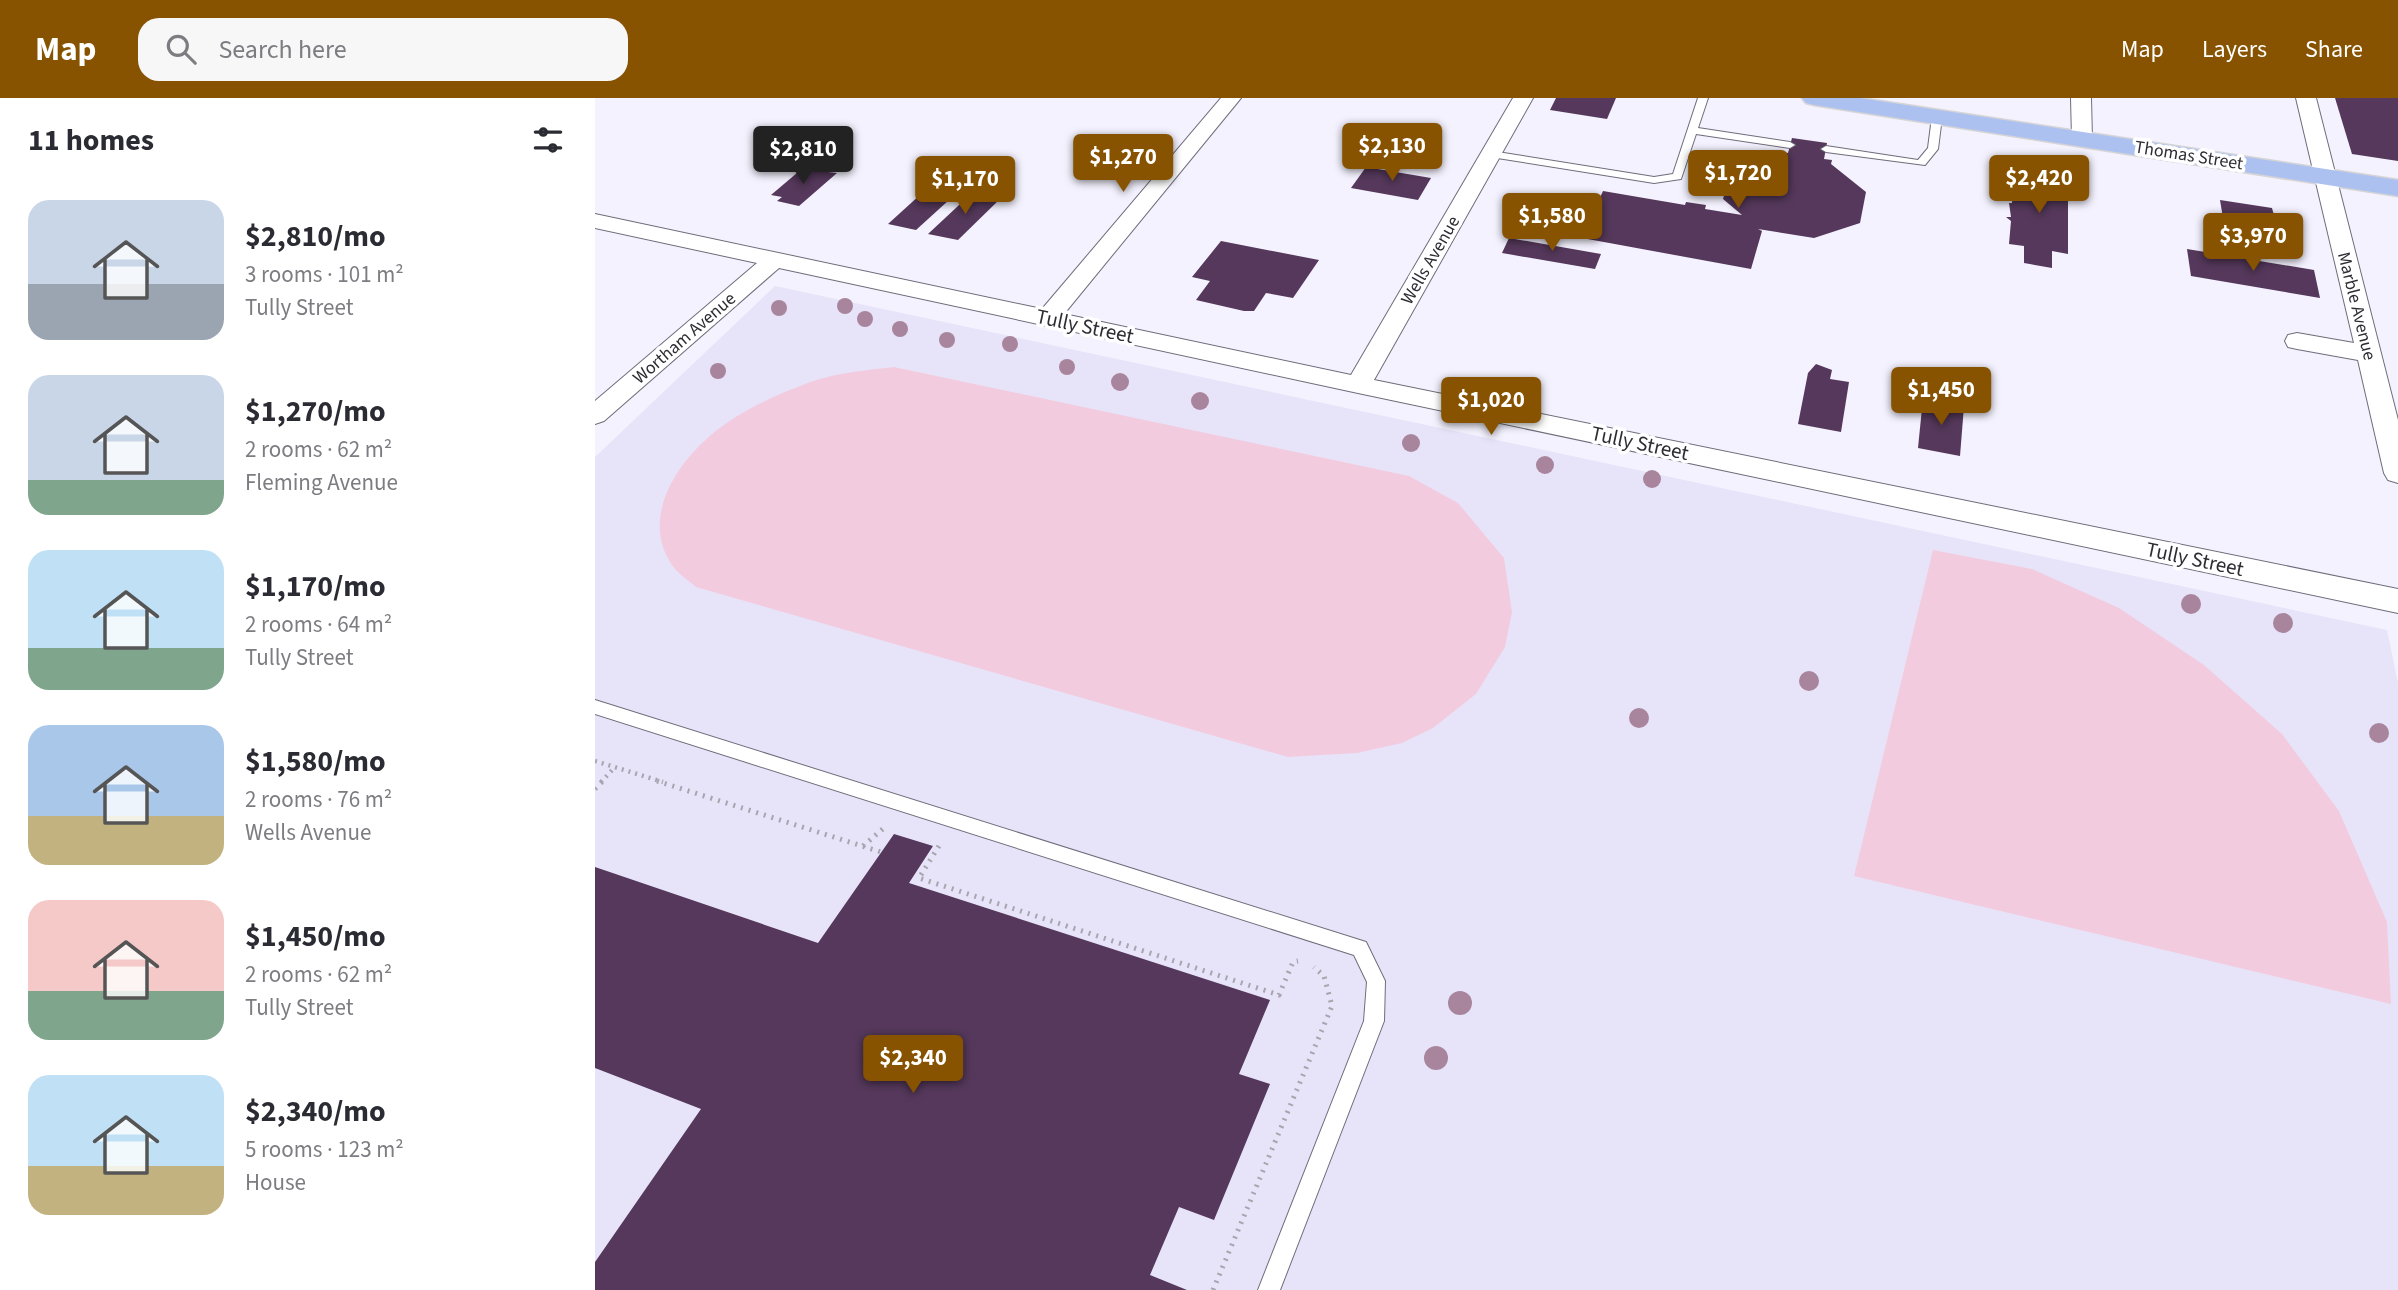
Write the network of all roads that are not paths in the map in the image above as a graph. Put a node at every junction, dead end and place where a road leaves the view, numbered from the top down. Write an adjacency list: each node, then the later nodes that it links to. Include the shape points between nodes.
1 (1231, 98): 17 (street)
2 (1523, 98): 12 (street, Wells Avenue)
3 (1703, 98): 8 (lane)
4 (2081, 98): 9 (street)
5 (2306, 98): 13 (street, Marble Avenue)
6 (1822, 99): 7 (main road, Thomas Street)
7 (1937, 117): 9 (main road, Thomas Street); 11 (lane, via 1933,149 1921,163)
8 (1692, 130): 10 (lane); 12 (lane, via 1677,177 1666,180)
9 (2082, 139): 13 (main road, Thomas Street)
10 (1790, 145)
11 (1826, 149)
12 (1491, 154): 20 (street, Wells Avenue)
13 (2326, 176): 14 (main road, Thomas Street); 19 (street, Marble Avenue)
14 (2398, 188)
15 (595, 221): 16 (street, Tully Street)
16 (773, 261): 17 (street, Tully Street); 21 (street, Wortham Avenue)
17 (1048, 318): 20 (street, Tully Street)
18 (2297, 341): 19 (street)
19 (2369, 354): 22 (street, Marble Avenue)
20 (1358, 385): 23 (street, Tully Street)
21 (595, 415)
22 (2398, 473)
23 (2398, 601)
24 (595, 707): 25 (lane, via 1360,948 1376,981 1374,1021)
25 (1269, 1290)

